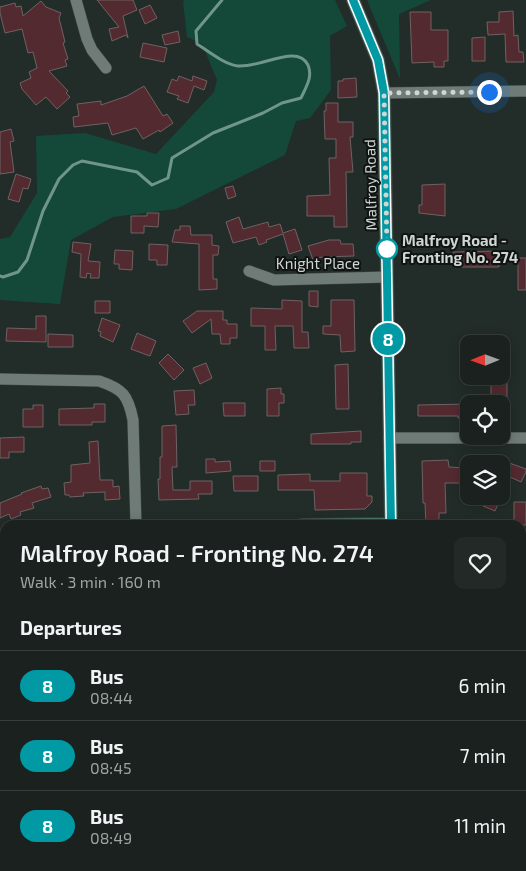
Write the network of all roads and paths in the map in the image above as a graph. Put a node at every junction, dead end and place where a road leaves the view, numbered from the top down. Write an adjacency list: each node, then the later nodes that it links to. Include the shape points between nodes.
1 (76, 0): 3 (street, via 87,39)
2 (353, 0): 5 (main road, Malfroy Road, via 378,60)
3 (106, 68)
4 (526, 91): 5 (street)
5 (384, 93): 7 (main road, Malfroy Road)
6 (249, 271): 7 (street, Knight Place, via 274,280)
7 (387, 278): 9 (main road, Malfroy Road)
8 (0, 379): 11 (street, via 99,382 122,392 130,403 133,420)
9 (389, 438): 10 (street); 12 (main road, Malfroy Road)
10 (526, 438)
11 (136, 520)
12 (391, 520)

